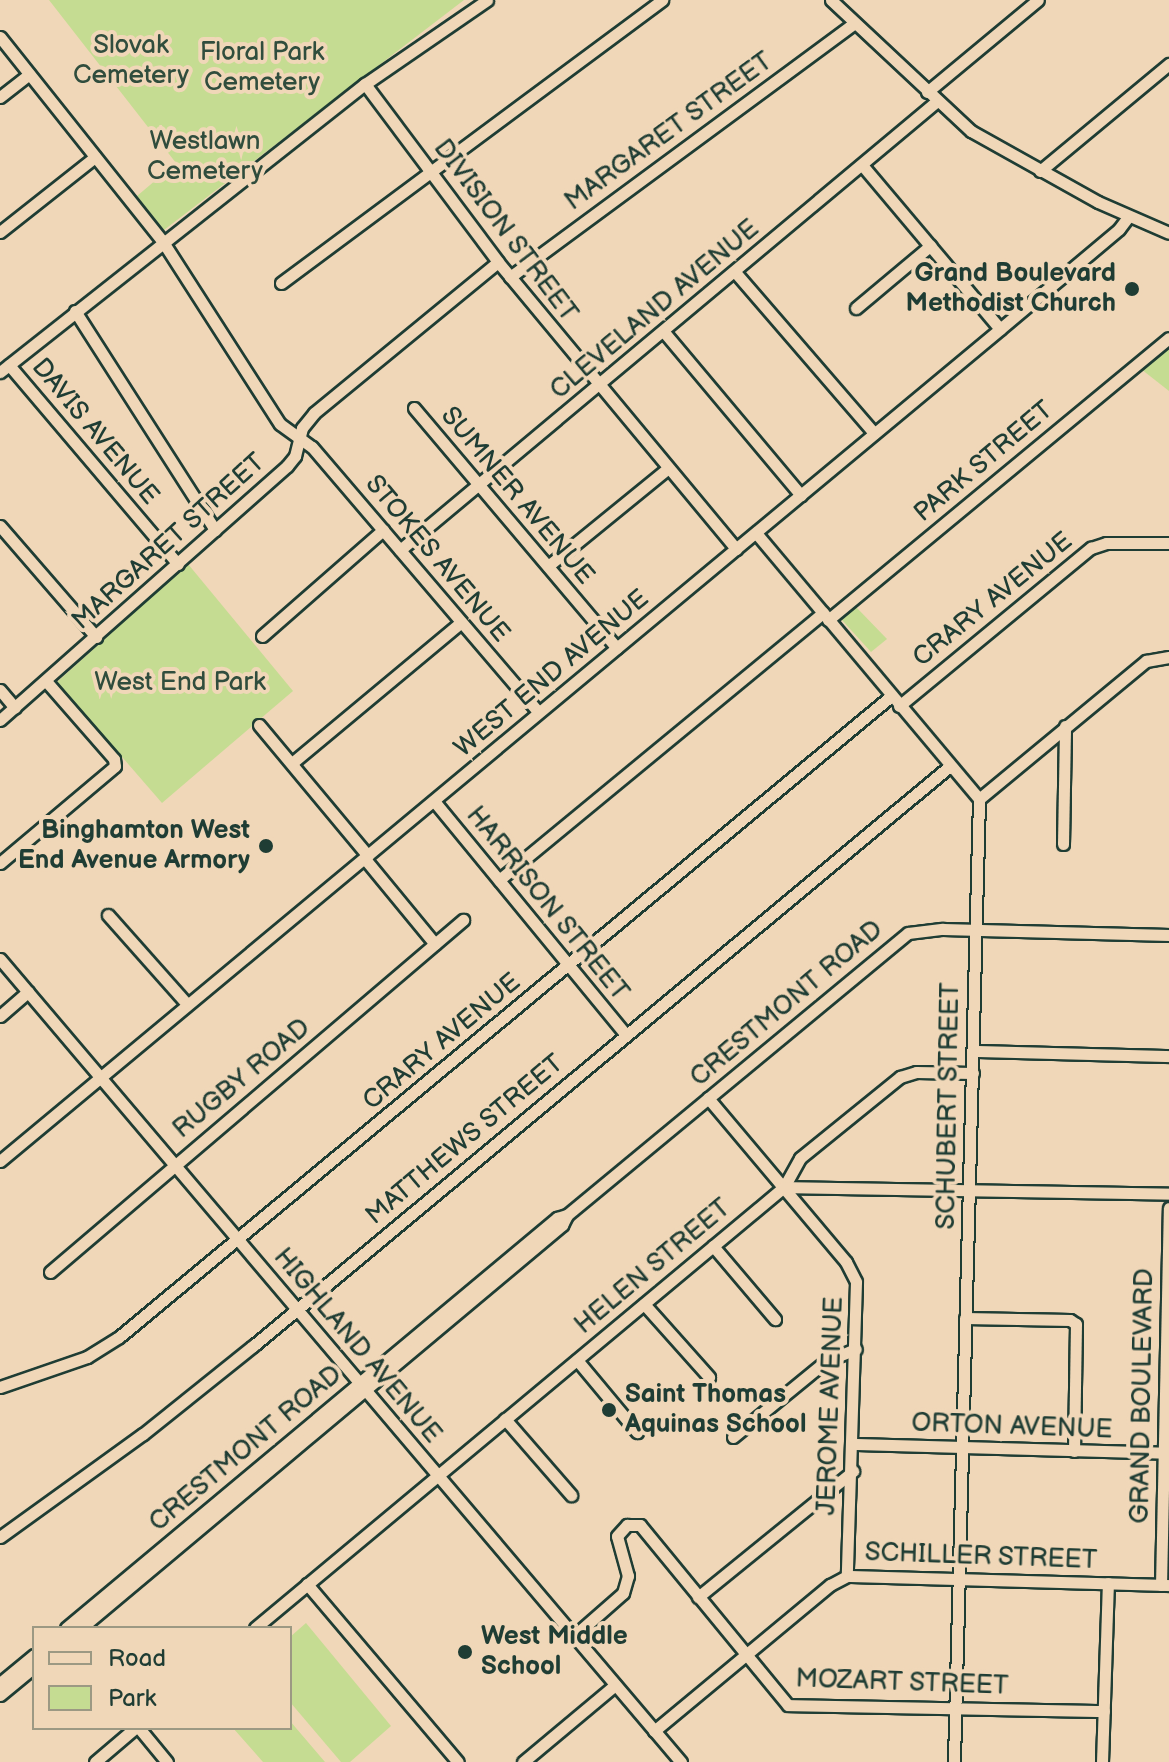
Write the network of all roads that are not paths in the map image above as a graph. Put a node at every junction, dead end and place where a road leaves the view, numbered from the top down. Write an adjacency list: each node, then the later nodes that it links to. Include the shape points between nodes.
1 (487, 0): 9 (street)
2 (662, 0): 15 (street)
3 (831, 0): 5 (street)
4 (1038, 0): 10 (street)
5 (854, 23): 10 (street); 24 (street, MARGARET STREET)
6 (0, 37): 8 (street, STOKES AVENUE)
7 (1169, 64): 16 (street)
8 (29, 74): 11 (street); 13 (street, STOKES AVENUE)
9 (365, 84): 15 (street, DIVISION STREET); 20 (street)
10 (927, 92): 12 (street)
11 (0, 97)
12 (937, 101): 14 (street, CLEVELAND AVENUE); 16 (street, via 971,131)
13 (95, 157): 18 (street); 20 (street, STOKES AVENUE)
14 (862, 165): 21 (street); 23 (street, CLEVELAND AVENUE)
15 (432, 171): 22 (street, DIVISION STREET); 25 (street)
16 (1040, 171): 17 (street)
17 (1128, 217): 19 (street); 28 (street, WEST END AVENUE)
18 (0, 232)
19 (1169, 233)
20 (163, 242): 27 (street); 35 (street, STOKES AVENUE, via 273,415)
21 (930, 246): 26 (street); 28 (street)
22 (498, 262): 24 (street, DIVISION STREET); 35 (street, MARGARET STREET, via 314,413)
23 (735, 272): 29 (street, CLEVELAND AVENUE); 34 (street)
24 (510, 277): 32 (street, DIVISION STREET)
25 (281, 283)
26 (856, 308)
27 (75, 311): 31 (street); 40 (street)
28 (1000, 329): 34 (street, WEST END AVENUE)
29 (664, 332): 32 (street, CLEVELAND AVENUE); 38 (street)
30 (1169, 338): 48 (street, PARK STREET)
31 (4, 368): 46 (street, DAVIS AVENUE)
32 (598, 386): 36 (street, DIVISION STREET); 37 (street, CLEVELAND AVENUE)
33 (414, 408): 37 (street, SUMNER AVENUE)
34 (874, 433): 38 (street, WEST END AVENUE)
35 (300, 438): 40 (street, MARGARET STREET, via 287,466); 41 (street, STOKES AVENUE)
36 (667, 469): 44 (street, DIVISION STREET); 47 (street)
37 (480, 486): 45 (street, CLEVELAND AVENUE); 47 (street, SUMNER AVENUE)
38 (801, 495): 42 (street, WEST END AVENUE)
39 (0, 526): 51 (street)
40 (215, 530): 46 (street, MARGARET STREET)
41 (383, 530): 45 (street, STOKES AVENUE); 50 (street)
42 (756, 533): 44 (street, WEST END AVENUE); 48 (street)
43 (1169, 543): 56 (street, CRARY AVENUE, via 1106,543 1091,548)
44 (736, 549): 52 (street, WEST END AVENUE)
45 (400, 550): 49 (street, STOKES AVENUE)
46 (178, 564): 51 (street, MARGARET STREET)
47 (548, 566): 52 (street, SUMNER AVENUE)
48 (825, 616): 56 (street); 69 (street, PARK STREET)
49 (461, 622): 58 (street, STOKES AVENUE); 62 (street)
50 (262, 636)
51 (96, 637): 54 (street, MARGARET STREET)
52 (617, 648): 58 (street, WEST END AVENUE)
53 (1169, 657): 61 (street, via 1146,661)
54 (46, 681): 57 (street, MARGARET STREET); 68 (street, via 115,766)
55 (0, 690): 57 (street)
56 (895, 701): 63 (street); 76 (street, CRARY AVENUE)
57 (15, 708): 59 (street, MARGARET STREET)
58 (538, 712): 65 (street, WEST END AVENUE)
59 (0, 720)
60 (259, 725): 62 (street)
61 (1065, 726): 64 (street); 66 (street)
62 (292, 763): 67 (street)
63 (950, 766): 64 (street); 80 (street, MATTHEWS STREET)
64 (979, 799): 72 (street, SCHUBERT STREET)
65 (434, 801): 67 (street, WEST END AVENUE); 69 (street, HARRISON STREET)
66 (1063, 844)
67 (366, 857): 74 (street); 78 (street, WEST END AVENUE)
68 (0, 863)
69 (499, 880): 76 (street, HARRISON STREET)
70 (108, 915): 78 (street)
71 (463, 920): 74 (street, RUGBY ROAD)
72 (975, 929): 73 (street, CRESTMONT ROAD); 81 (street, SCHUBERT STREET); 85 (street, CRESTMONT ROAD, via 914,929)
73 (1169, 935)
74 (435, 944): 87 (street, RUGBY ROAD)
75 (0, 959): 77 (street, HIGHLAND AVENUE)
76 (568, 965): 80 (street, HARRISON STREET); 92 (street, CRARY AVENUE)
77 (28, 992): 79 (street); 84 (street, HIGHLAND AVENUE)
78 (187, 1004): 84 (street, WEST END AVENUE)
79 (0, 1016)
80 (626, 1035): 96 (street, MATTHEWS STREET)
81 (974, 1051): 82 (street); 83 (street, SCHUBERT STREET)
82 (1169, 1056)
83 (973, 1073): 88 (street, HELEN STREET, via 916,1072 900,1077 800,1158); 89 (street, SCHUBERT STREET)
84 (100, 1077): 86 (street, WEST END AVENUE); 87 (street, HIGHLAND AVENUE)
85 (708, 1098): 88 (street, JEROME AVENUE); 103 (street, CRESTMONT ROAD, via 557,1218)
86 (0, 1161)
87 (174, 1165): 92 (street, HIGHLAND AVENUE); 94 (street, RUGBY ROAD)
88 (784, 1187): 89 (street); 93 (street, HELEN STREET); 100 (street, JEROME AVENUE, via 853,1274 858,1291)
89 (970, 1189): 90 (street); 97 (street, SCHUBERT STREET)
90 (1169, 1194)
91 (1169, 1208): 99 (street, GRAND BOULEVARD)
92 (238, 1240): 96 (street, HIGHLAND AVENUE); 104 (street, CRARY AVENUE, via 109,1345)
93 (713, 1246): 95 (street, HELEN STREET); 98 (street)
94 (50, 1272)
95 (644, 1304): 101 (street, HELEN STREET); 102 (street)
96 (297, 1309): 103 (street, HIGHLAND AVENUE); 115 (street, MATTHEWS STREET, via 143,1434)
97 (965, 1318): 109 (street, SCHUBERT STREET); 110 (street, via 1076,1324)
98 (775, 1319)
99 (1168, 1322): 111 (street, GRAND BOULEVARD)
100 (856, 1349): 107 (street, via 826,1361); 108 (street, JEROME AVENUE)
101 (577, 1360): 105 (street, HELEN STREET); 106 (street)
102 (709, 1377)
103 (362, 1386): 113 (street, HIGHLAND AVENUE); 116 (street, CRESTMONT ROAD)
104 (0, 1387)
105 (505, 1419): 113 (street, HELEN STREET); 114 (street)
106 (637, 1432)
107 (733, 1437)
108 (853, 1444): 109 (street, ORTON AVENUE); 112 (street, JEROME AVENUE)
109 (961, 1447): 110 (street, ORTON AVENUE); 118 (street, SCHUBERT STREET)
110 (1074, 1451): 111 (street, ORTON AVENUE)
111 (1167, 1453): 121 (street, GRAND BOULEVARD)
112 (853, 1471): 117 (street, JEROME AVENUE); 122 (street)
113 (438, 1474): 120 (street, HELEN STREET); 126 (street, HIGHLAND AVENUE)
114 (571, 1495)
115 (0, 1537)
116 (170, 1547): 123 (street, CRESTMONT ROAD); 124 (street, CRESTMONT ROAD)
117 (847, 1576): 118 (street, SCHILLER STREET); 127 (street, SCHILLER STREET)
118 (958, 1578): 119 (street, SCHILLER STREET); 133 (street, SCHUBERT STREET)
119 (1108, 1583): 121 (street, SCHILLER STREET); 134 (street)
120 (307, 1584): 125 (street, HELEN STREET); 140 (street)
121 (1165, 1585)
122 (698, 1597): 126 (street, MOZART STREET, via 640,1525 627,1525 616,1544 627,1584 615,1604); 127 (street, MOZART STREET)
123 (69, 1626)
124 (83, 1626)
125 (257, 1626)
126 (574, 1636): 131 (street, HIGHLAND AVENUE)
127 (745, 1654): 133 (street, MOZART STREET, via 785,1703 795,1707); 137 (street, SCHILLER STREET)
128 (32, 1657): 130 (street)
129 (32, 1669): 132 (street)
130 (0, 1683)
131 (615, 1685): 137 (street, HIGHLAND AVENUE); 141 (street)
132 (0, 1695)
133 (955, 1708): 134 (street, MOZART STREET); 143 (street, SCHUBERT STREET)
134 (1104, 1711): 144 (street)
135 (135, 1730): 138 (street)
136 (139, 1730): 139 (street)
137 (654, 1731): 142 (street, HIGHLAND AVENUE)
138 (95, 1762)
139 (167, 1762)
140 (458, 1762)
141 (523, 1762)
142 (681, 1762)
143 (954, 1762)
144 (1102, 1762)

